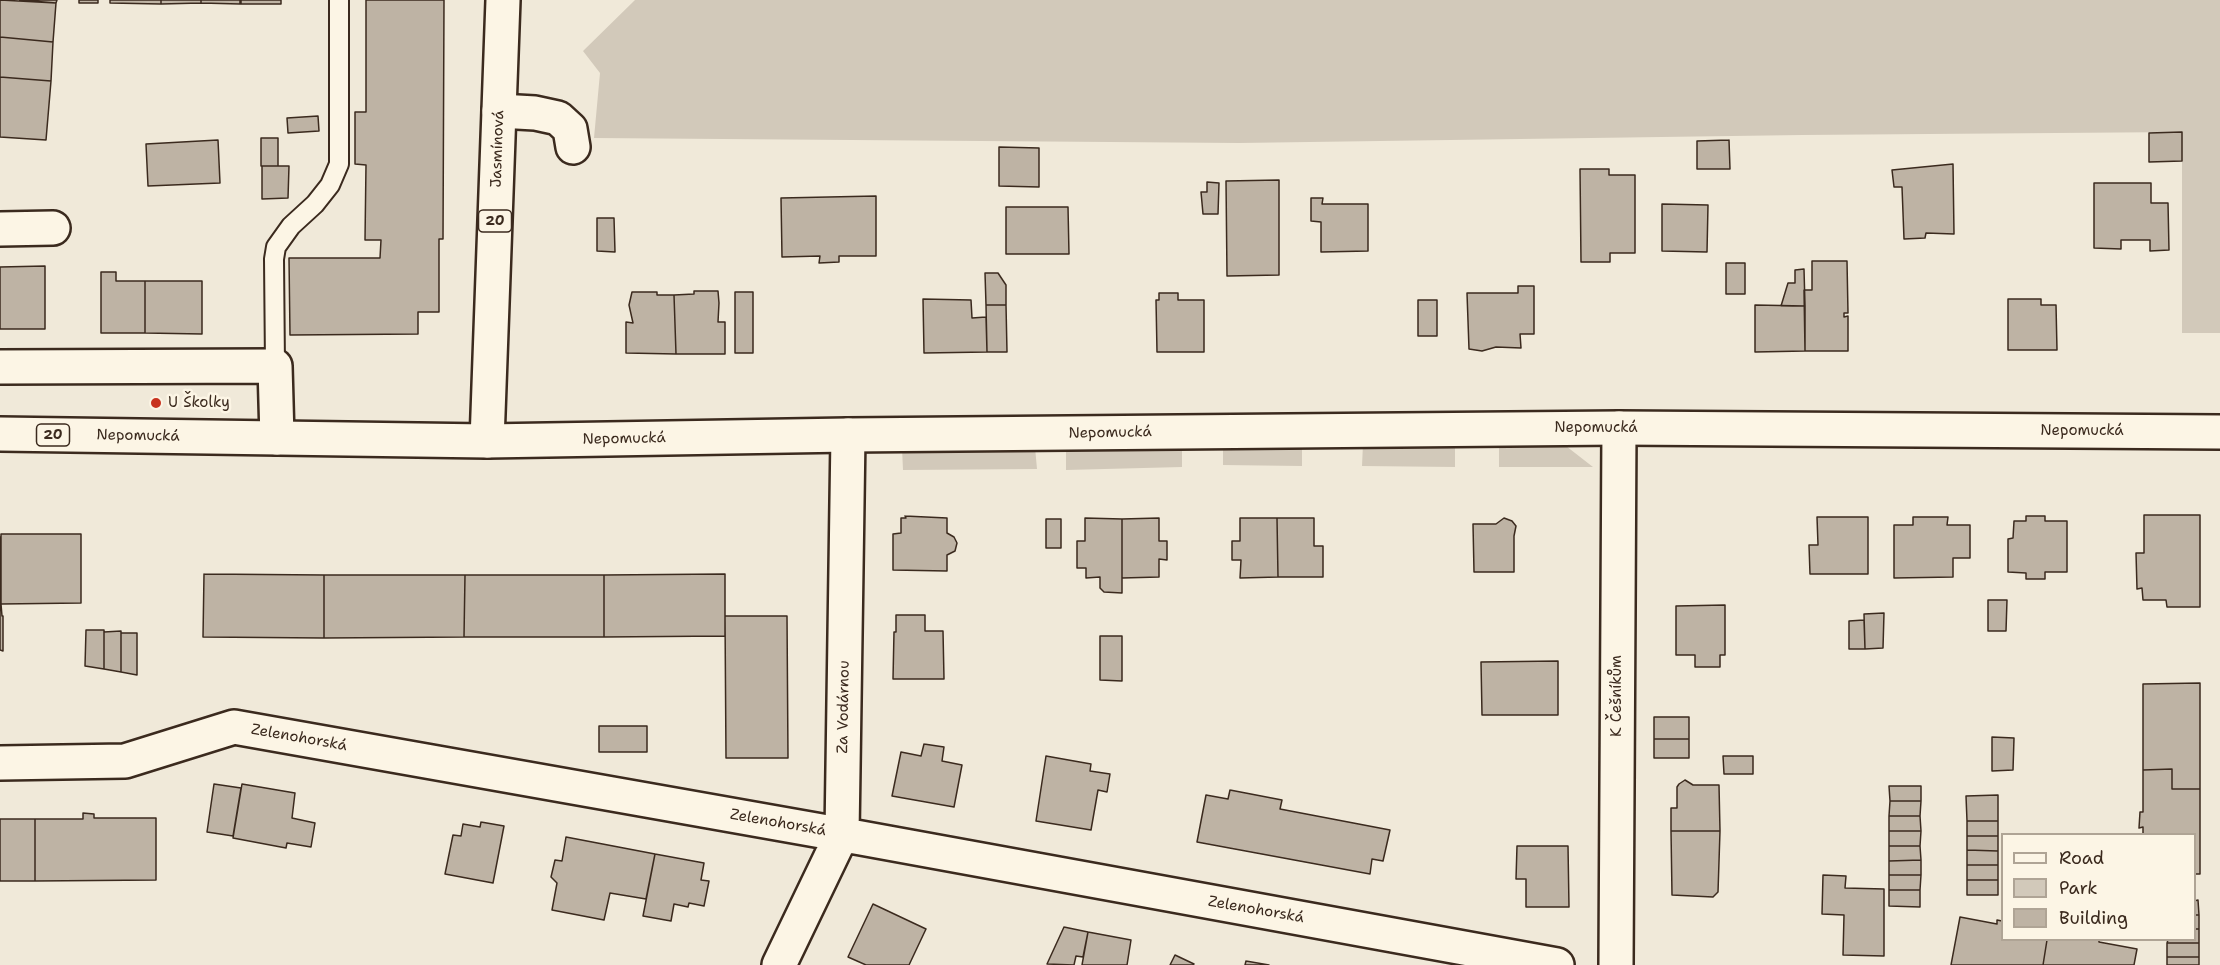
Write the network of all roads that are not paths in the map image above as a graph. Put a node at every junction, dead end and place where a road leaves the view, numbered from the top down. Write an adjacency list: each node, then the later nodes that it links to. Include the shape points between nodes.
1 (339, 0): 7 (lane, via 339,164 330,185 276,247)
2 (503, 0): 3 (street, Jasmínová / 20)
3 (499, 111): 4 (street, via 558,118 570,129); 14 (street, Jasmínová / 20)
4 (573, 147)
5 (53, 228): 6 (street)
6 (0, 229)
7 (275, 366): 8 (street); 13 (street)
8 (0, 367)
9 (1618, 428): 10 (street, Nepomucká); 12 (street, Nepomucká); 19 (street, K Češníkům)
10 (2220, 432)
11 (0, 434): 13 (street, Nepomucká / 20)
12 (848, 435): 14 (street, Nepomucká); 16 (street, Za Vodárnou)
13 (277, 438): 14 (street, Nepomucká / 20)
14 (487, 441)
15 (0, 763): 16 (street, Zelenohorská, via 125,761 234,727)
16 (842, 834): 17 (street, Za Vodárnou); 18 (street, Zelenohorská)
17 (779, 965)
18 (1557, 965)
19 (1616, 965)

